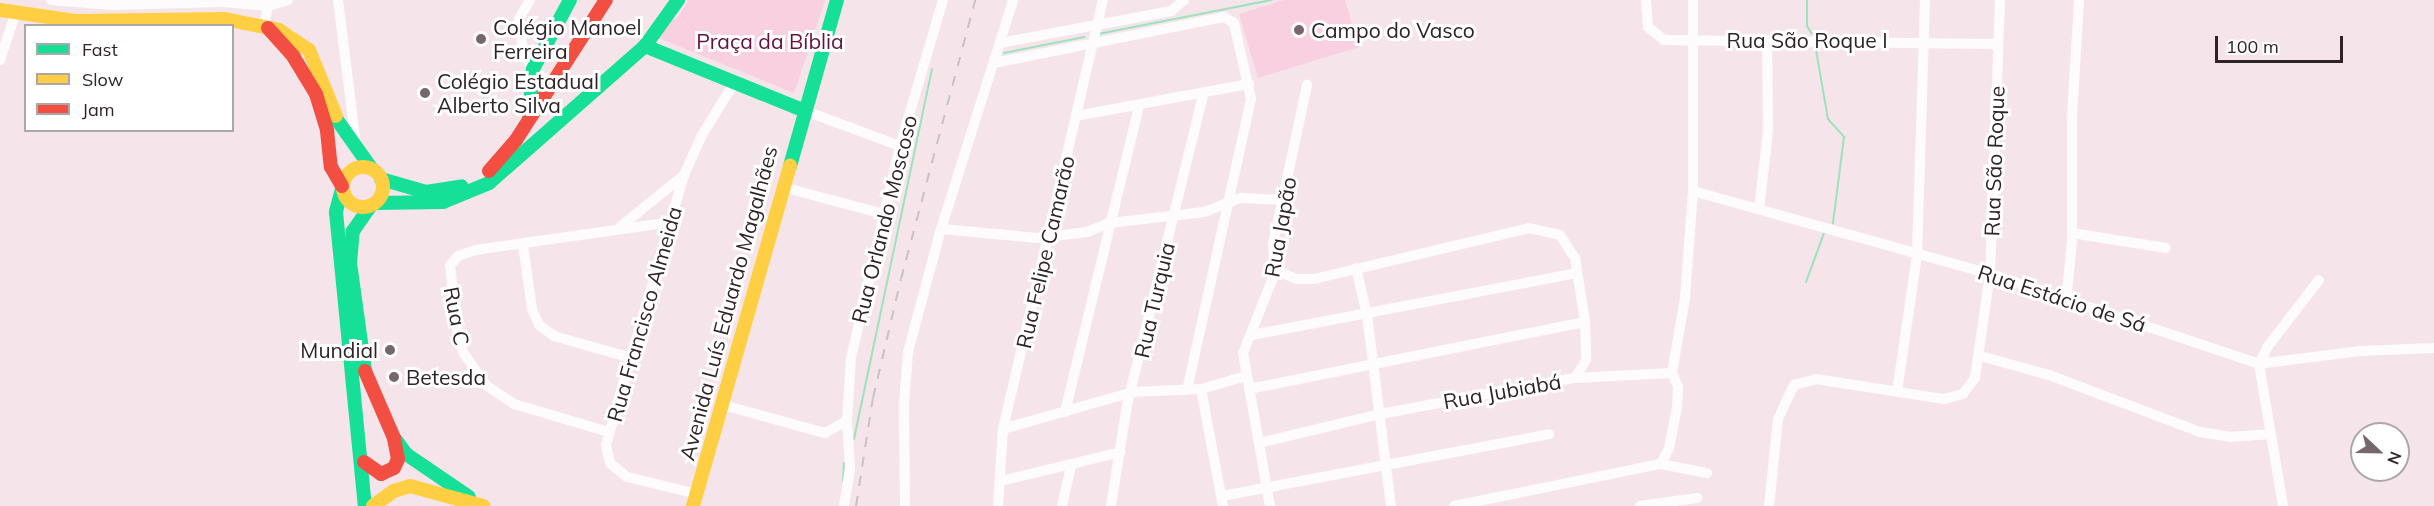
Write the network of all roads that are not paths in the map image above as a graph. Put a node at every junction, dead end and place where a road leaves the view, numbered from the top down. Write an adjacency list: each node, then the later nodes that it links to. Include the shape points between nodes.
1 (51, 0): 18 (street, via 113,5)
2 (288, 0): 18 (street)
3 (338, 0): 46 (street)
4 (530, 0): 34 (street, via 519,19 523,52)
5 (570, 0): 30 (main road)
6 (606, 0): 33 (main road)
7 (678, 0): 29 (main road)
8 (837, 0): 42 (main road, Avenida Luís Eduardo Magalhães)
9 (943, 0): 47 (street, Rua Orlando Moscoso)
10 (1013, 0): 26 (street)
11 (1103, 0): 21 (street, Rua Felipe Camarão)
12 (1184, 0): 21 (street, via 1171,11)
13 (1646, 0): 23 (street, Rua São Roque I, via 1648,27 1656,36)
14 (1693, 0): 23 (street)
15 (1925, 0): 25 (street)
16 (2000, 0): 28 (street, Rua São Roque)
17 (2079, 0): 65 (street, via 2072,116)
18 (267, 3): 22 (street)
19 (0, 10): 20 (main road)
20 (9, 22): 22 (main road, via 225,19); 31 (street)
21 (1096, 24): 26 (street); 27 (street, Rua Felipe Camarão)
22 (266, 27): 39 (main road, via 293,56); 43 (main road, via 290,34 309,50)
23 (1691, 39): 24 (street, Rua São Roque I); 54 (street)
24 (1767, 40): 25 (street, Rua São Roque I); 58 (street, via 1768,131)
25 (1924, 41): 28 (street, Rua São Roque I); 69 (street)
26 (1000, 42): 32 (street)
27 (1092, 43): 32 (street); 37 (street, via 1224,17 1232,20); 44 (street, Rua Felipe Camarão)
28 (1998, 44): 73 (street, Rua São Roque)
29 (645, 46): 36 (main road); 48 (main road)
30 (542, 51): 33 (main road); 34 (main road)
31 (0, 60)
32 (994, 63): 64 (street)
33 (563, 65): 35 (main road)
34 (533, 72): 35 (street, via 542,79); 45 (main road)
35 (554, 80): 45 (main road)
36 (734, 83): 42 (main road); 51 (street, Rua Francisco Almeida, via 702,135)
37 (1249, 84): 40 (street); 56 (street, via 1251,99)
38 (1307, 86): 55 (street, Rua Japão)
39 (316, 94): 43 (main road); 52 (main road, via 332,167)
40 (1203, 95): 41 (street); 60 (street, Rua Turquia)
41 (1139, 107): 44 (street); 62 (street)
42 (803, 110): 47 (street); 53 (main road, Avenida Luís Eduardo Magalhães)
43 (336, 116): 46 (main road)
44 (1076, 116): 66 (street, Rua Felipe Camarão)
45 (529, 120): 49 (main road)
46 (356, 145): 50 (main road)
47 (900, 146): 59 (street, Rua Orlando Moscoso)
48 (505, 169): 49 (main road); 57 (main road, via 489,183 458,198)
49 (489, 171): 50 (main road, via 472,182 443,191 419,190)
50 (377, 174): 52 (main road, via 353,170); 57 (main road, via 383,191)
51 (684, 174): 61 (street, Rua Francisco Almeida); 63 (street)
52 (342, 187): 57 (main road, via 349,203); 103 (main road, via 336,213)
53 (782, 187): 59 (street); 92 (main road, Avenida Luís Eduardo Magalhães)
54 (1693, 191): 58 (street, Rua Estácio de Sá); 84 (street, via 1684,298)
55 (1284, 200): 56 (street); 71 (street, Rua Japão, via 1273,244)
56 (1229, 201): 60 (street, via 1204,212); 89 (street)
57 (373, 205): 100 (main road, via 353,231 350,263 366,381)
58 (1759, 210): 69 (street, Rua Estácio de Sá)
59 (884, 214): 95 (street, Rua Orlando Moscoso, via 851,358)
60 (1173, 217): 62 (street); 90 (street, Rua Turquia)
61 (672, 222): 63 (street, Rua C); 81 (street, Rua Francisco Almeida)
62 (1109, 224): 66 (street, via 1087,232); 93 (street)
63 (619, 227): 67 (street, Rua C)
64 (941, 229): 66 (street); 119 (street, via 908,352)
65 (2072, 233): 68 (street); 75 (street)
66 (1048, 236): 96 (street, Rua Felipe Camarão)
67 (523, 244): 81 (street, via 532,309 539,326 554,336); 97 (street, Rua C, via 469,251 450,265 458,338 464,354 486,385 514,404)
68 (2166, 248)
69 (1917, 255): 73 (street, Rua Estácio de Sá); 91 (street)
70 (1356, 268): 71 (street, via 1304,280); 72 (street, Rua Jubiabá, via 1538,228 1560,235 1569,243); 76 (street)
71 (1276, 270): 78 (street, Rua Japão)
72 (1576, 273): 76 (street); 77 (street, Rua Jubiabá)
73 (1990, 273): 75 (street, Rua Estácio de Sá); 80 (street, Rua São Roque)
74 (2319, 280): 82 (street, via 2268,346)
75 (2066, 302): 82 (street, Rua Estácio de Sá)
76 (1367, 314): 78 (street); 83 (street)
77 (1585, 322): 83 (street); 86 (street, Rua Jubiabá, via 1586,360)
78 (1251, 335): 85 (street, Rua Japão, via 1243,353)
79 (2434, 348): 82 (street, Rua Estácio de Sá, via 2360,351)
80 (1980, 356): 91 (street, Rua São Roque, via 1969,388 1955,398); 99 (street, via 2049,375 2200,432 2230,437)
81 (631, 358): 97 (street, Rua Francisco Almeida)
82 (2259, 364): 99 (street)
83 (1374, 366): 88 (street); 94 (street)
84 (1672, 373): 86 (street); 104 (street, via 1678,387 1677,408 1669,448)
85 (1246, 376): 87 (street); 88 (street, Rua Japão)
86 (1575, 378): 94 (street, Rua Jubiabá)
87 (1201, 389): 89 (street); 114 (street)
88 (1249, 389): 101 (street, Rua Japão)
89 (1187, 390): 90 (street)
90 (1133, 392): 93 (street); 102 (street, Rua Turquia, via 1127,405)
91 (1897, 392): 127 (street, Rua São Roque, via 1816,379 1794,385 1778,418)
92 (723, 405): 95 (street, via 831,433); 113 (main road, Avenida Luís Eduardo Magalhães)
93 (1065, 412): 96 (street)
94 (1380, 414): 101 (street, Rua Jubiabá); 106 (street)
95 (847, 421): 118 (street, Rua Orlando Moscoso, via 850,466)
96 (1003, 429): 109 (street, Rua Felipe Camarão)
97 (609, 432): 113 (street, Rua Francisco Almeida, via 607,455 616,470)
98 (1549, 434): 106 (street)
99 (2269, 434): 128 (street)
100 (394, 438): 103 (main road, via 398,459 394,468 381,474); 108 (main road, via 406,454)
101 (1259, 443): 110 (street, Rua Japão)
102 (1121, 452): 105 (street); 122 (street, Rua Turquia)
103 (364, 462): 115 (main road)
104 (1661, 464): 107 (street); 125 (street)
105 (1071, 466): 109 (street); 121 (street)
106 (1385, 466): 110 (street); 124 (street)
107 (1707, 473)
108 (436, 475): 111 (main road); 117 (main road)
109 (1002, 481): 120 (street, Rua Felipe Camarão)
110 (1267, 488): 114 (street); 123 (street, Rua Japão)
111 (440, 493): 116 (main road, via 410,486 394,491); 117 (main road)
112 (1697, 498): 126 (street)
113 (695, 500)
114 (1222, 501)
115 (365, 506)
116 (373, 506)
117 (482, 506)
118 (844, 506)
119 (905, 506)
120 (998, 506)
121 (1062, 506)
122 (1111, 506)
123 (1270, 506)
124 (1391, 506)
125 (1454, 506)
126 (1640, 506)
127 (1769, 506)
128 (2283, 506)

